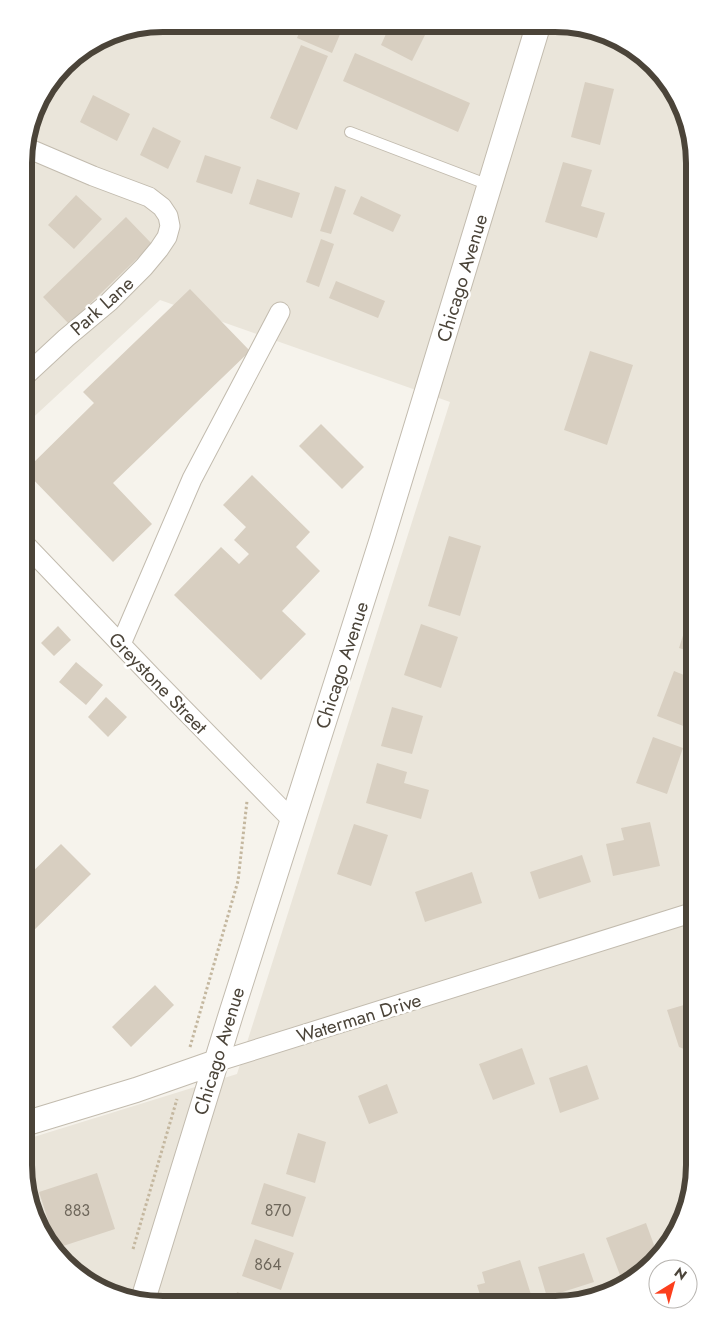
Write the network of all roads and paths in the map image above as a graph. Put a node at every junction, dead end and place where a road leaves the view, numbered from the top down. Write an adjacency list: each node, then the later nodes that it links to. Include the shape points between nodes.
1 (536, 33): 4 (street, Chicago Avenue)
2 (350, 132): 4 (lane)
3 (34, 151): 6 (street, Park Lane, via 149,197 168,216 169,228 167,237 144,267)
4 (490, 185): 10 (street, Chicago Avenue)
5 (280, 312): 8 (street, via 192,479)
6 (33, 369)
7 (33, 552): 8 (street, Greystone Street)
8 (121, 644): 10 (street, Greystone Street)
9 (247, 800): 12 (path, via 238,881)
10 (293, 821): 13 (street, Chicago Avenue)
11 (685, 915): 13 (street, Waterman Drive)
12 (194, 1033)
13 (216, 1062): 14 (street, Waterman Drive); 17 (street, Chicago Avenue)
14 (33, 1121)
15 (162, 1153): 16 (path)
16 (131, 1256)
17 (145, 1295)

